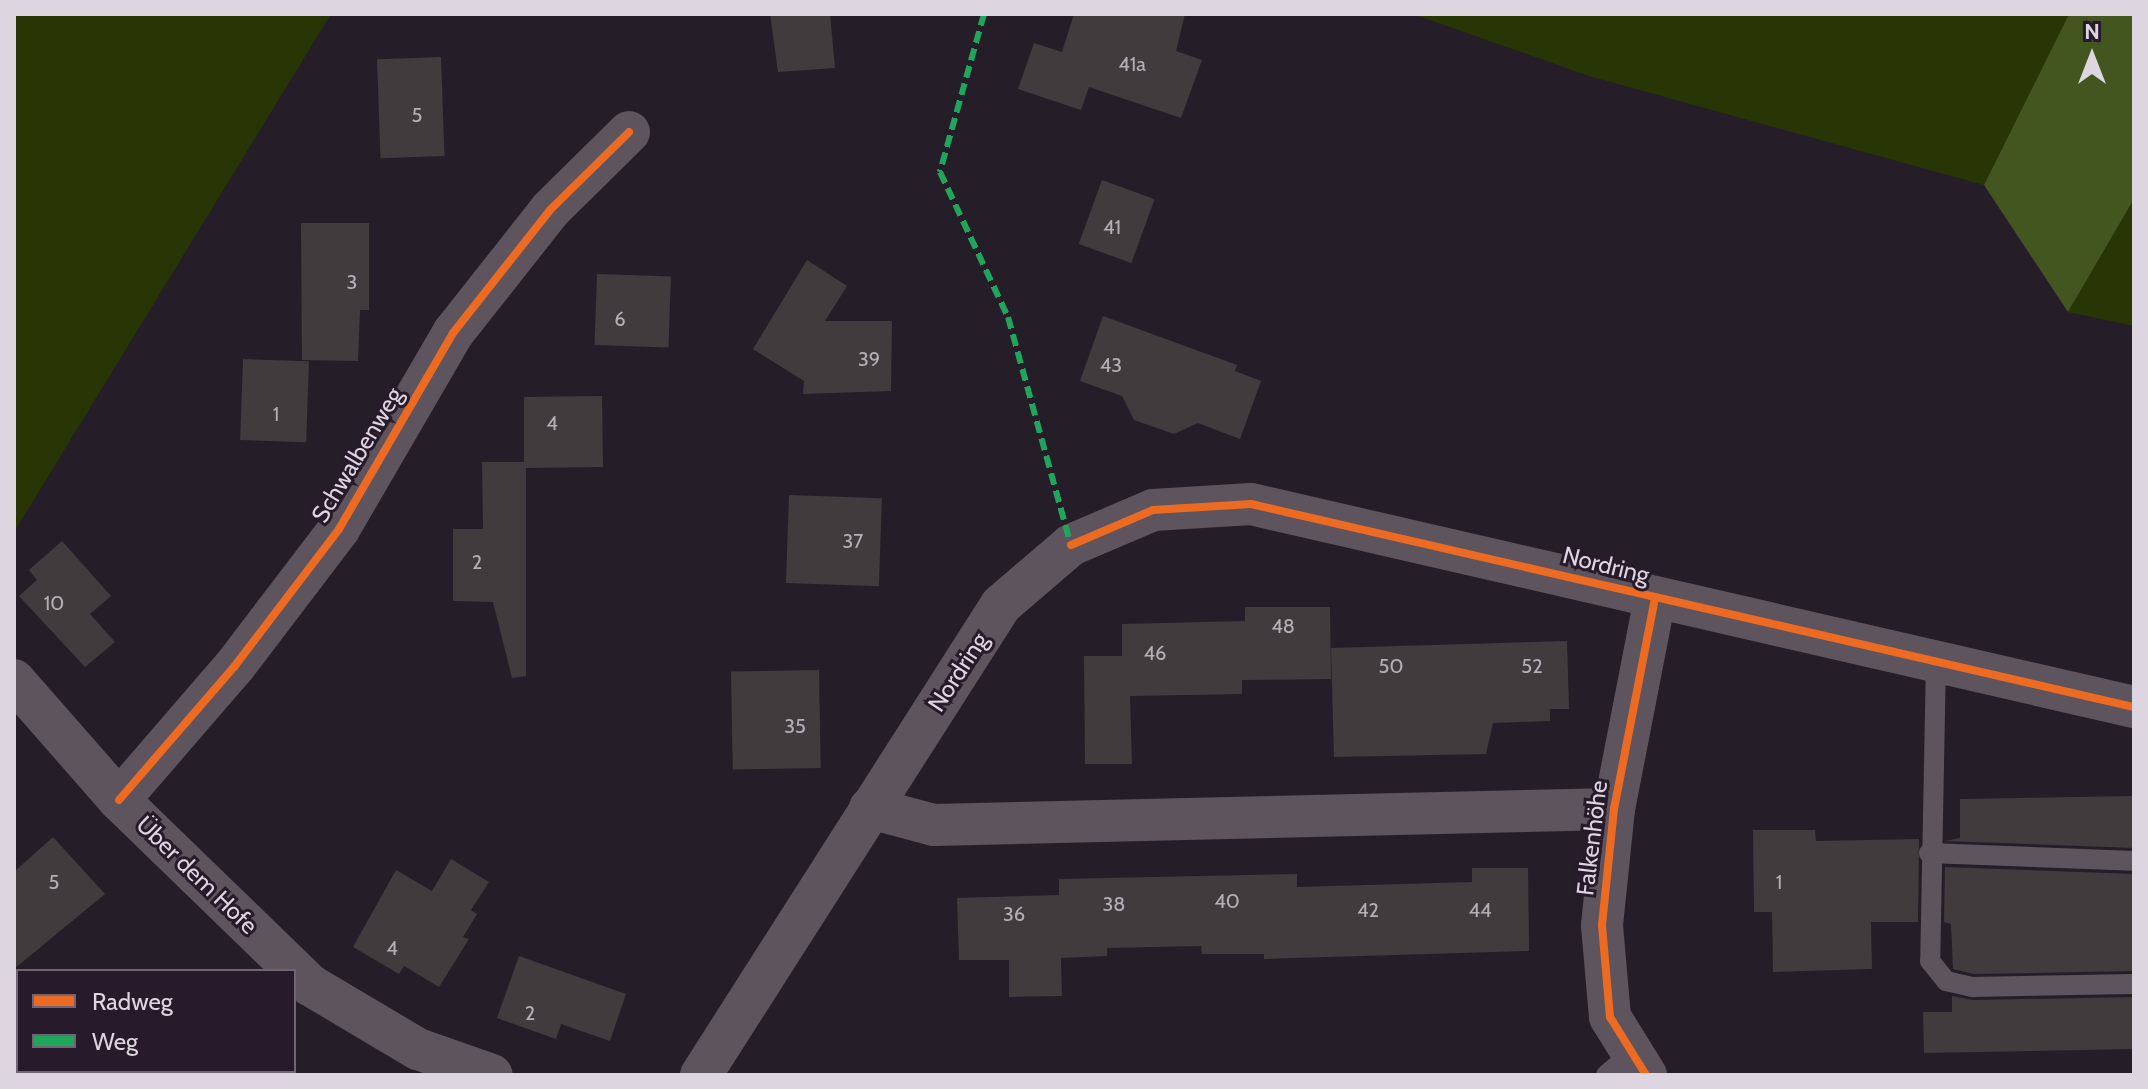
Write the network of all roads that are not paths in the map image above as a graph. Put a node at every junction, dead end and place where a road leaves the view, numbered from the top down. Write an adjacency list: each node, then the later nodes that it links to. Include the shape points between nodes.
1 (629, 132): 6 (street, Schwalbenweg, via 550,210 453,333 339,529 234,667)
2 (1655, 598): 3 (street, Nordring); 7 (street, Nordring, via 1251,504 1153,510 1071,545 1001,605); 8 (street, Falkenhöhe)
3 (1936, 660): 5 (street, Nordring); 9 (lane)
4 (14, 680): 6 (street, Über dem Hofe)
5 (2134, 707)
6 (119, 800): 11 (street, Über dem Hofe)
7 (870, 808): 8 (street, via 934,825); 16 (street, Nordring)
8 (1614, 809): 14 (street, Falkenhöhe, via 1602,925 1610,1017)
9 (1929, 853): 10 (lane); 13 (lane, via 1930,961 1946,981 1973,987)
10 (2134, 861)
11 (293, 969)
12 (296, 971): 15 (street, Über dem Hofe, via 418,1049)
13 (2134, 984)
14 (1628, 1068)
15 (492, 1075)
16 (701, 1075)

